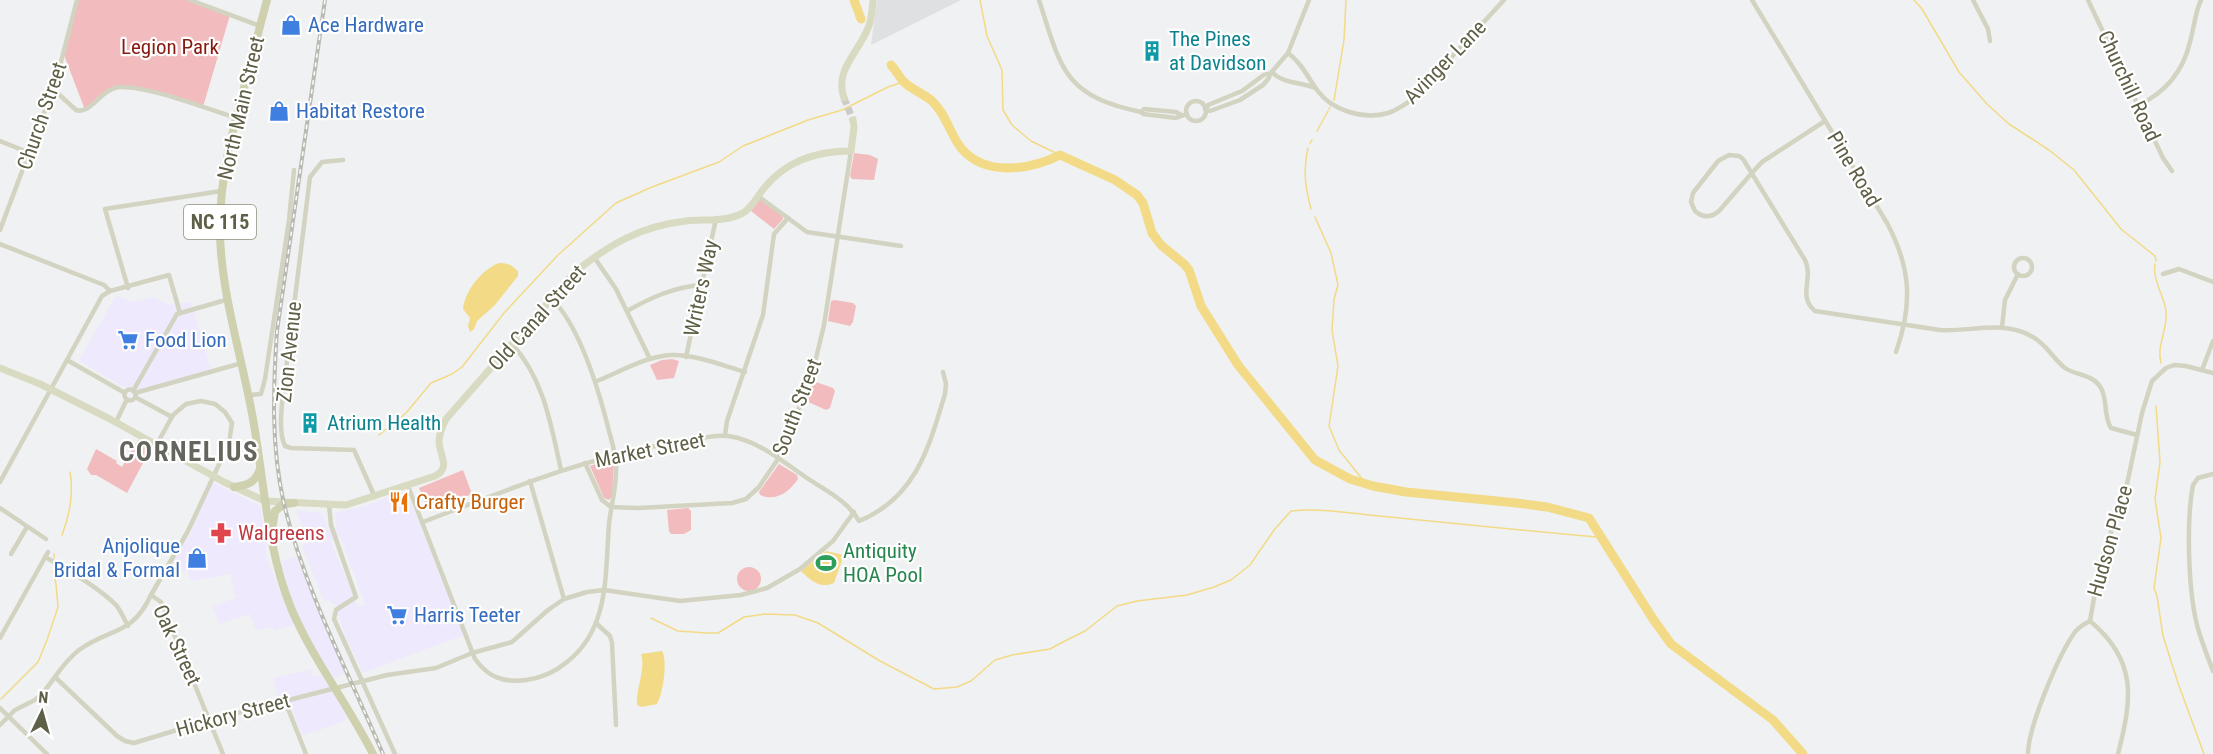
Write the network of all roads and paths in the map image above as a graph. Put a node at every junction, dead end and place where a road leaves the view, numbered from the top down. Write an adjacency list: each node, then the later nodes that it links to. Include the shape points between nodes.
1 (77, 0): 16 (street, Church Street)
2 (190, 0): 12 (street)
3 (267, 0): 12 (main road, North Main Street / NC 115)
4 (873, 0): 18 (street, via 868,29 842,75)
5 (1039, 0): 21 (street, via 1058,56 1076,85 1098,98 1141,112 1144,109)
6 (1309, 0): 14 (street)
7 (1504, 0): 17 (street, Avinger Lane, via 1402,107 1382,114 1359,114 1335,106)
8 (1752, 0): 24 (street, Pine Road)
9 (1973, 0): 13 (street)
10 (2088, 0): 19 (street, Churchill Road)
11 (2200, 0): 19 (street, via 2188,48 2176,74 2162,91)
12 (260, 26): 22 (main road, North Main Street / NC 115)
13 (1990, 41)
14 (1288, 53): 15 (street); 17 (street, Avinger Lane)
15 (1271, 73): 17 (street, Avinger Lane, via 1282,80); 20 (street)
16 (53, 88): 22 (street, via 81,111 109,90 124,87); 27 (street, Church Street)
17 (1315, 88)
18 (844, 98)
19 (2137, 106): 30 (street, Churchill Road)
20 (1206, 109): 21 (street, via 1197,121); 21 (street, via 1202,103 1192,102)
21 (1184, 114)
22 (236, 118): 32 (main road, North Main Street / NC 115)
23 (853, 120): 26 (street, South Street)
24 (1825, 121): 31 (street, via 1775,152); 51 (street, Pine Road, via 1900,250 1908,289)
25 (0, 141): 27 (street)
26 (851, 151): 33 (street, Old Canal Street, via 827,151 807,157 787,167); 37 (street, South Street)
27 (30, 153): 36 (street, Church Street)
28 (343, 160): 87 (street, Zion Avenue, via 322,162 310,177 285,378 282,439 291,448 354,450)
29 (294, 170): 69 (street, via 265,379 261,394)
30 (2172, 171)
31 (1751, 174): 31 (street, via 1739,156 1724,157 1693,193 1692,207 1700,216 1715,215); 51 (street, via 1807,265 1806,297 1810,307 1820,313)
32 (221, 191): 45 (street, via 105,209); 47 (main road, North Main Street / NC 115, via 220,238)
33 (758, 196): 34 (street); 35 (street, Old Canal Street, via 742,214)
34 (788, 218): 37 (street, via 807,232); 62 (street, via 774,234 763,315)
35 (716, 219): 40 (street, Old Canal Street, via 666,224 614,243); 44 (street, Writers Way)
36 (0, 230)
37 (837, 238): 39 (street); 77 (street, South Street, via 818,352 802,405)
38 (0, 244): 46 (street, via 104,285)
39 (901, 246)
40 (594, 257): 48 (street, Old Canal Street); 49 (street)
41 (2018, 274): 52 (street, via 2005,300)
42 (2163, 274): 43 (street, via 2179,269)
43 (2213, 282)
44 (702, 285): 49 (street, via 666,291); 56 (street, Writers Way)
45 (128, 288): 46 (street); 50 (street, via 169,275)
46 (110, 291): 58 (street, via 102,296)
47 (229, 299): 50 (street); 59 (main road, North Main Street / NC 115)
48 (552, 299): 54 (street, Old Canal Street); 65 (street, via 568,320)
49 (627, 311): 57 (street)
50 (180, 312): 68 (street)
51 (1905, 324): 52 (street, via 1958,331); 55 (street, Pine Road)
52 (2002, 327): 74 (street, via 2031,336 2066,368 2095,381 2105,399 2105,417 2111,428)
53 (2213, 341): 61 (street)
54 (512, 344): 80 (street, via 526,359 539,384); 85 (street, Old Canal Street, via 442,426 442,471)
55 (1896, 352)
56 (686, 357): 57 (street); 62 (street)
57 (650, 359): 65 (street)
58 (67, 360): 66 (street); 67 (street)
59 (242, 363): 68 (street); 69 (main road, North Main Street / NC 115)
60 (0, 368): 66 (street)
61 (2202, 370): 64 (street, Hudson Place); 74 (street, Hudson Place, via 2174,366 2156,376 2148,391)
62 (745, 372): 73 (street, via 727,421)
63 (943, 372): 93 (street, Market Street, via 945,394 919,468 882,510 859,521)
64 (2213, 373)
65 (597, 381): 76 (street)
66 (52, 389): 72 (street); 84 (street)
67 (125, 393): 68 (street); 70 (street)
68 (134, 393): 70 (street, via 132,400); 71 (street)
69 (249, 395): 79 (main road, North Main Street / NC 115)
70 (127, 399): 72 (street)
71 (172, 417): 75 (street); 82 (street, via 181,406 194,402 215,404 225,412 232,423 231,438)
72 (116, 422): 75 (street)
73 (726, 435): 76 (street, Market Street); 77 (street, Market Street, via 750,441)
74 (2137, 435): 102 (street, Hudson Place, via 2126,489 2100,564)
75 (157, 444): 82 (street)
76 (615, 454): 78 (street, Market Street); 91 (street)
77 (778, 459): 91 (street, South Street, via 759,488 746,499 732,503); 93 (street, Market Street)
78 (585, 463): 80 (street, Market Street); 91 (street, via 602,500)
79 (261, 468): 86 (main road, via 255,481); 88 (main road, North Main Street / NC 115)
80 (561, 470): 83 (street, Market Street)
81 (2213, 474): 107 (street, via 2195,481 2190,511 2193,608)
82 (213, 475): 86 (street); 100 (street, Oak Street, via 188,531)
83 (530, 481): 94 (street, Market Street); 101 (street)
84 (0, 482)
85 (408, 486): 87 (street); 94 (street)
86 (234, 487): 88 (street)
87 (375, 497): 90 (street)
88 (265, 501): 89 (street); 97 (main road, NC 115)
89 (294, 503): 90 (street); 97 (main road, via 275,511)
90 (329, 505): 109 (street, via 356,597 336,610 333,619)
91 (611, 507): 99 (street)
92 (0, 508): 95 (street)
93 (854, 512): 99 (street, via 833,541 800,569 767,588 741,595 680,601)
94 (423, 522): 106 (street)
95 (27, 527): 96 (street); 98 (street)
96 (46, 539)
97 (271, 540): 110 (main road, NC 115, via 291,606)
98 (11, 554)
99 (604, 590): 101 (street); 103 (street)
100 (152, 595): 104 (street, via 140,616); 114 (street, Oak Street, via 161,602)
101 (564, 599): 106 (street, Hickory Street, via 512,642)
102 (2090, 621): 122 (street, Hudson Place, via 2076,631 2065,649 2042,704); 123 (street, via 2118,653 2126,675 2128,716)
103 (597, 624): 106 (street, via 590,638 570,659 547,675 527,680 487,674); 116 (street, via 612,643)
104 (128, 626): 105 (street, via 116,605 47,554); 108 (street, via 77,652)
105 (0, 638)
106 (472, 653): 109 (street, Hickory Street, via 429,670)
107 (2212, 667)
108 (55, 677): 113 (street, via 35,699); 114 (street, Hickory Street, via 117,736 129,742)
109 (363, 682): 110 (street, Hickory Street); 121 (street)
110 (335, 689): 111 (street, Hickory Street); 120 (main road, NC 115)
111 (285, 701): 114 (street, Hickory Street); 119 (street)
112 (0, 708): 113 (street)
113 (8, 716): 115 (street); 117 (street)
114 (210, 720): 118 (street, Oak Street)
115 (0, 725)
116 (616, 725)
117 (47, 754)
118 (223, 754)
119 (306, 754)
120 (373, 754)
121 (395, 754)
122 (2028, 754)
123 (2118, 754)

